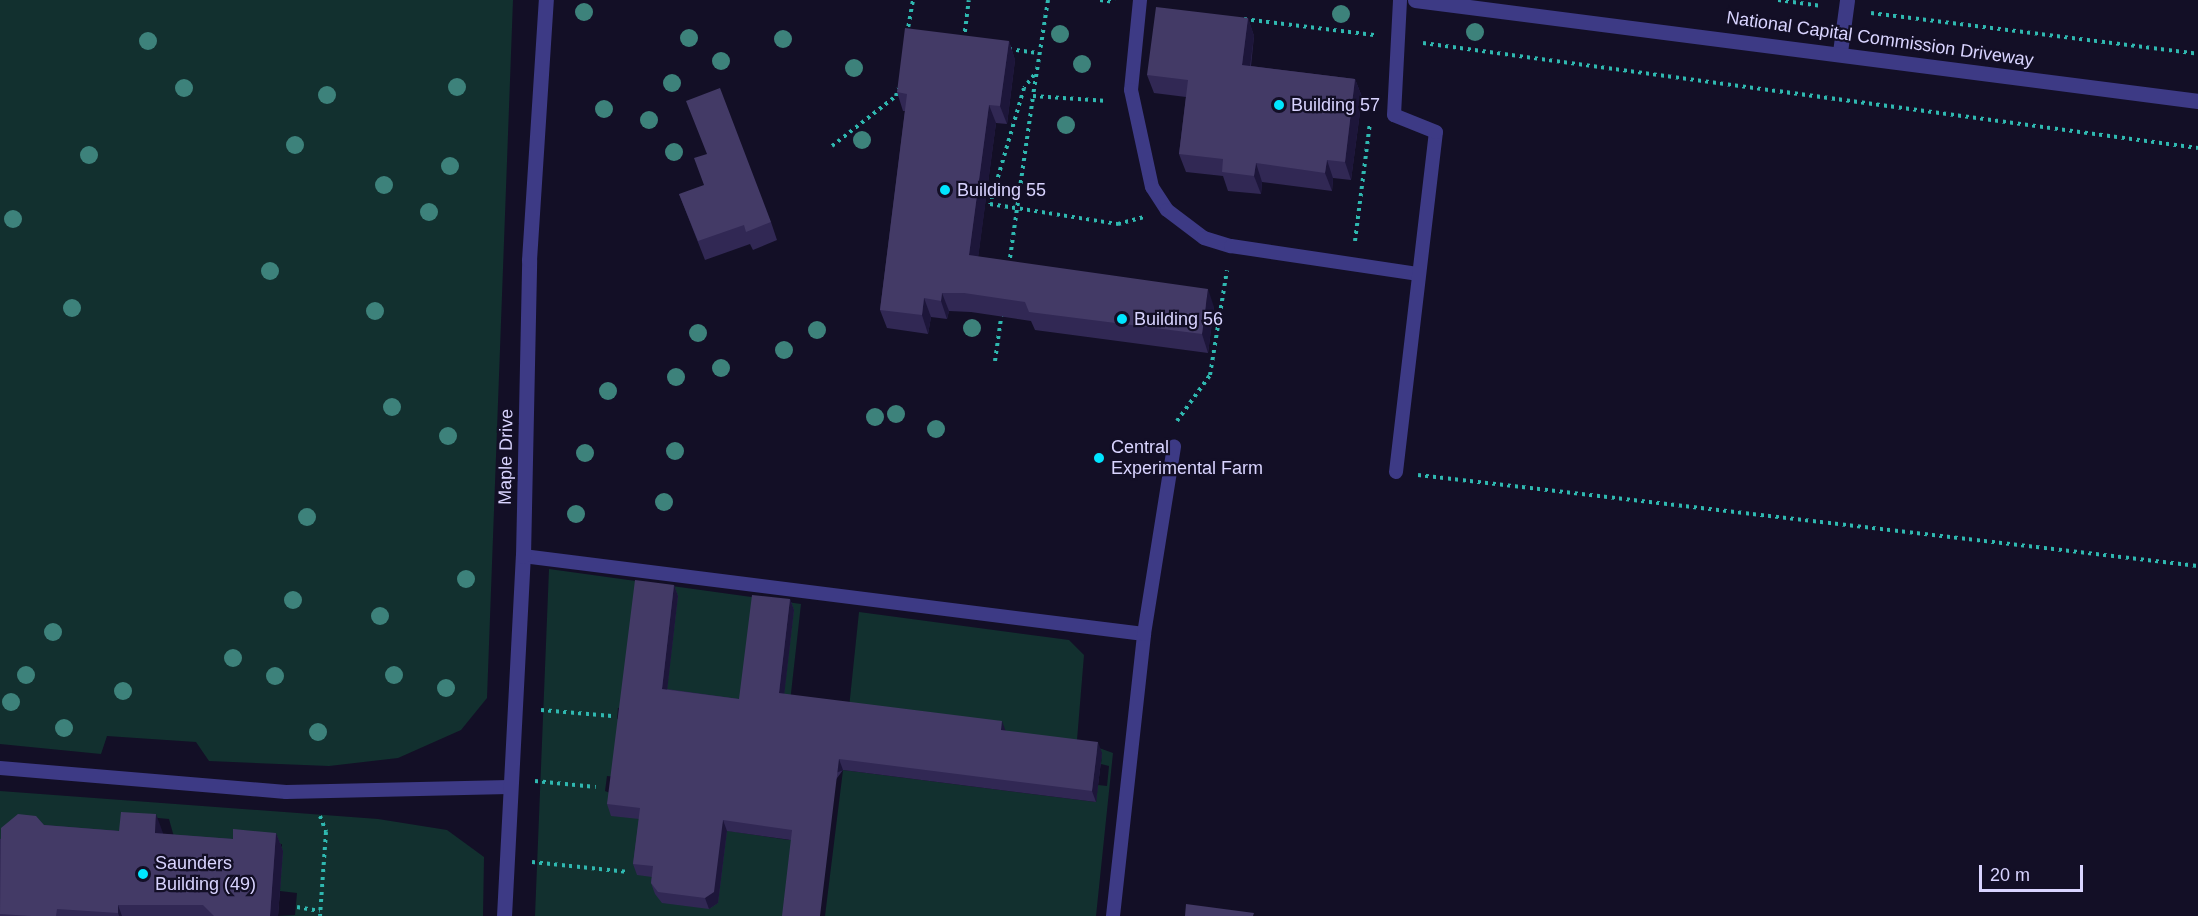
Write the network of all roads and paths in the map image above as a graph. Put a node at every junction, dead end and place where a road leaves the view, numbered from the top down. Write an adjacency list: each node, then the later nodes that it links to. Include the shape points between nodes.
1 (546, 0): 41 (street, Maple Drive, via 529,260)
2 (913, 0): 12 (path, via 906,38)
3 (969, 0): 15 (path)
4 (1047, 0): 20 (path)
5 (1100, 0): 9 (path)
6 (1400, 0): 13 (lane)
7 (1414, 0): 19 (street, National Capital Commission Driveway)
8 (1778, 0): 10 (path)
9 (1140, 3): 25 (lane)
10 (1847, 5): 19 (street); 21 (path)
11 (1231, 17): 17 (path, via 1379,36)
12 (918, 39)
13 (1396, 39): 29 (path); 34 (lane, via 1394,115 1436,132)
14 (952, 42): 15 (path)
15 (963, 43): 16 (path)
16 (973, 44)
17 (1378, 47)
18 (1005, 48): 20 (path)
19 (1840, 52): 26 (street, National Capital Commission Driveway)
20 (1036, 53): 22 (path)
21 (2198, 54)
22 (1034, 75): 24 (path); 30 (path, via 1024,88 990,204)
23 (898, 84): 28 (path, via 896,96)
24 (1033, 96): 25 (path); 30 (path)
25 (1132, 101): 31 (lane, via 1152,187)
26 (2198, 101)
27 (1371, 113): 33 (path)
28 (832, 146)
29 (2198, 148)
30 (1016, 208): 31 (path, via 1119,224); 35 (path)
31 (1167, 210): 32 (lane, via 1204,238)
32 (1231, 246): 33 (lane); 38 (path, via 1210,375)
33 (1352, 262): 34 (lane)
34 (1419, 274): 40 (lane)
35 (1007, 279)
36 (1004, 302): 37 (path)
37 (995, 361)
38 (1177, 421)
39 (1174, 446): 43 (lane)
40 (1396, 472): 42 (path)
41 (523, 556): 43 (lane); 48 (street, Maple Drive)
42 (2198, 566)
43 (1144, 634): 56 (lane)
44 (538, 710): 45 (path)
45 (612, 716)
46 (0, 768): 50 (lane)
47 (535, 782): 49 (path)
48 (509, 787): 50 (lane); 55 (street, Maple Drive)
49 (596, 787)
50 (309, 792): 54 (path, via 326,832)
51 (532, 862): 52 (path)
52 (628, 872)
53 (297, 907): 54 (path)
54 (320, 913)
55 (504, 916)
56 (1113, 916)

